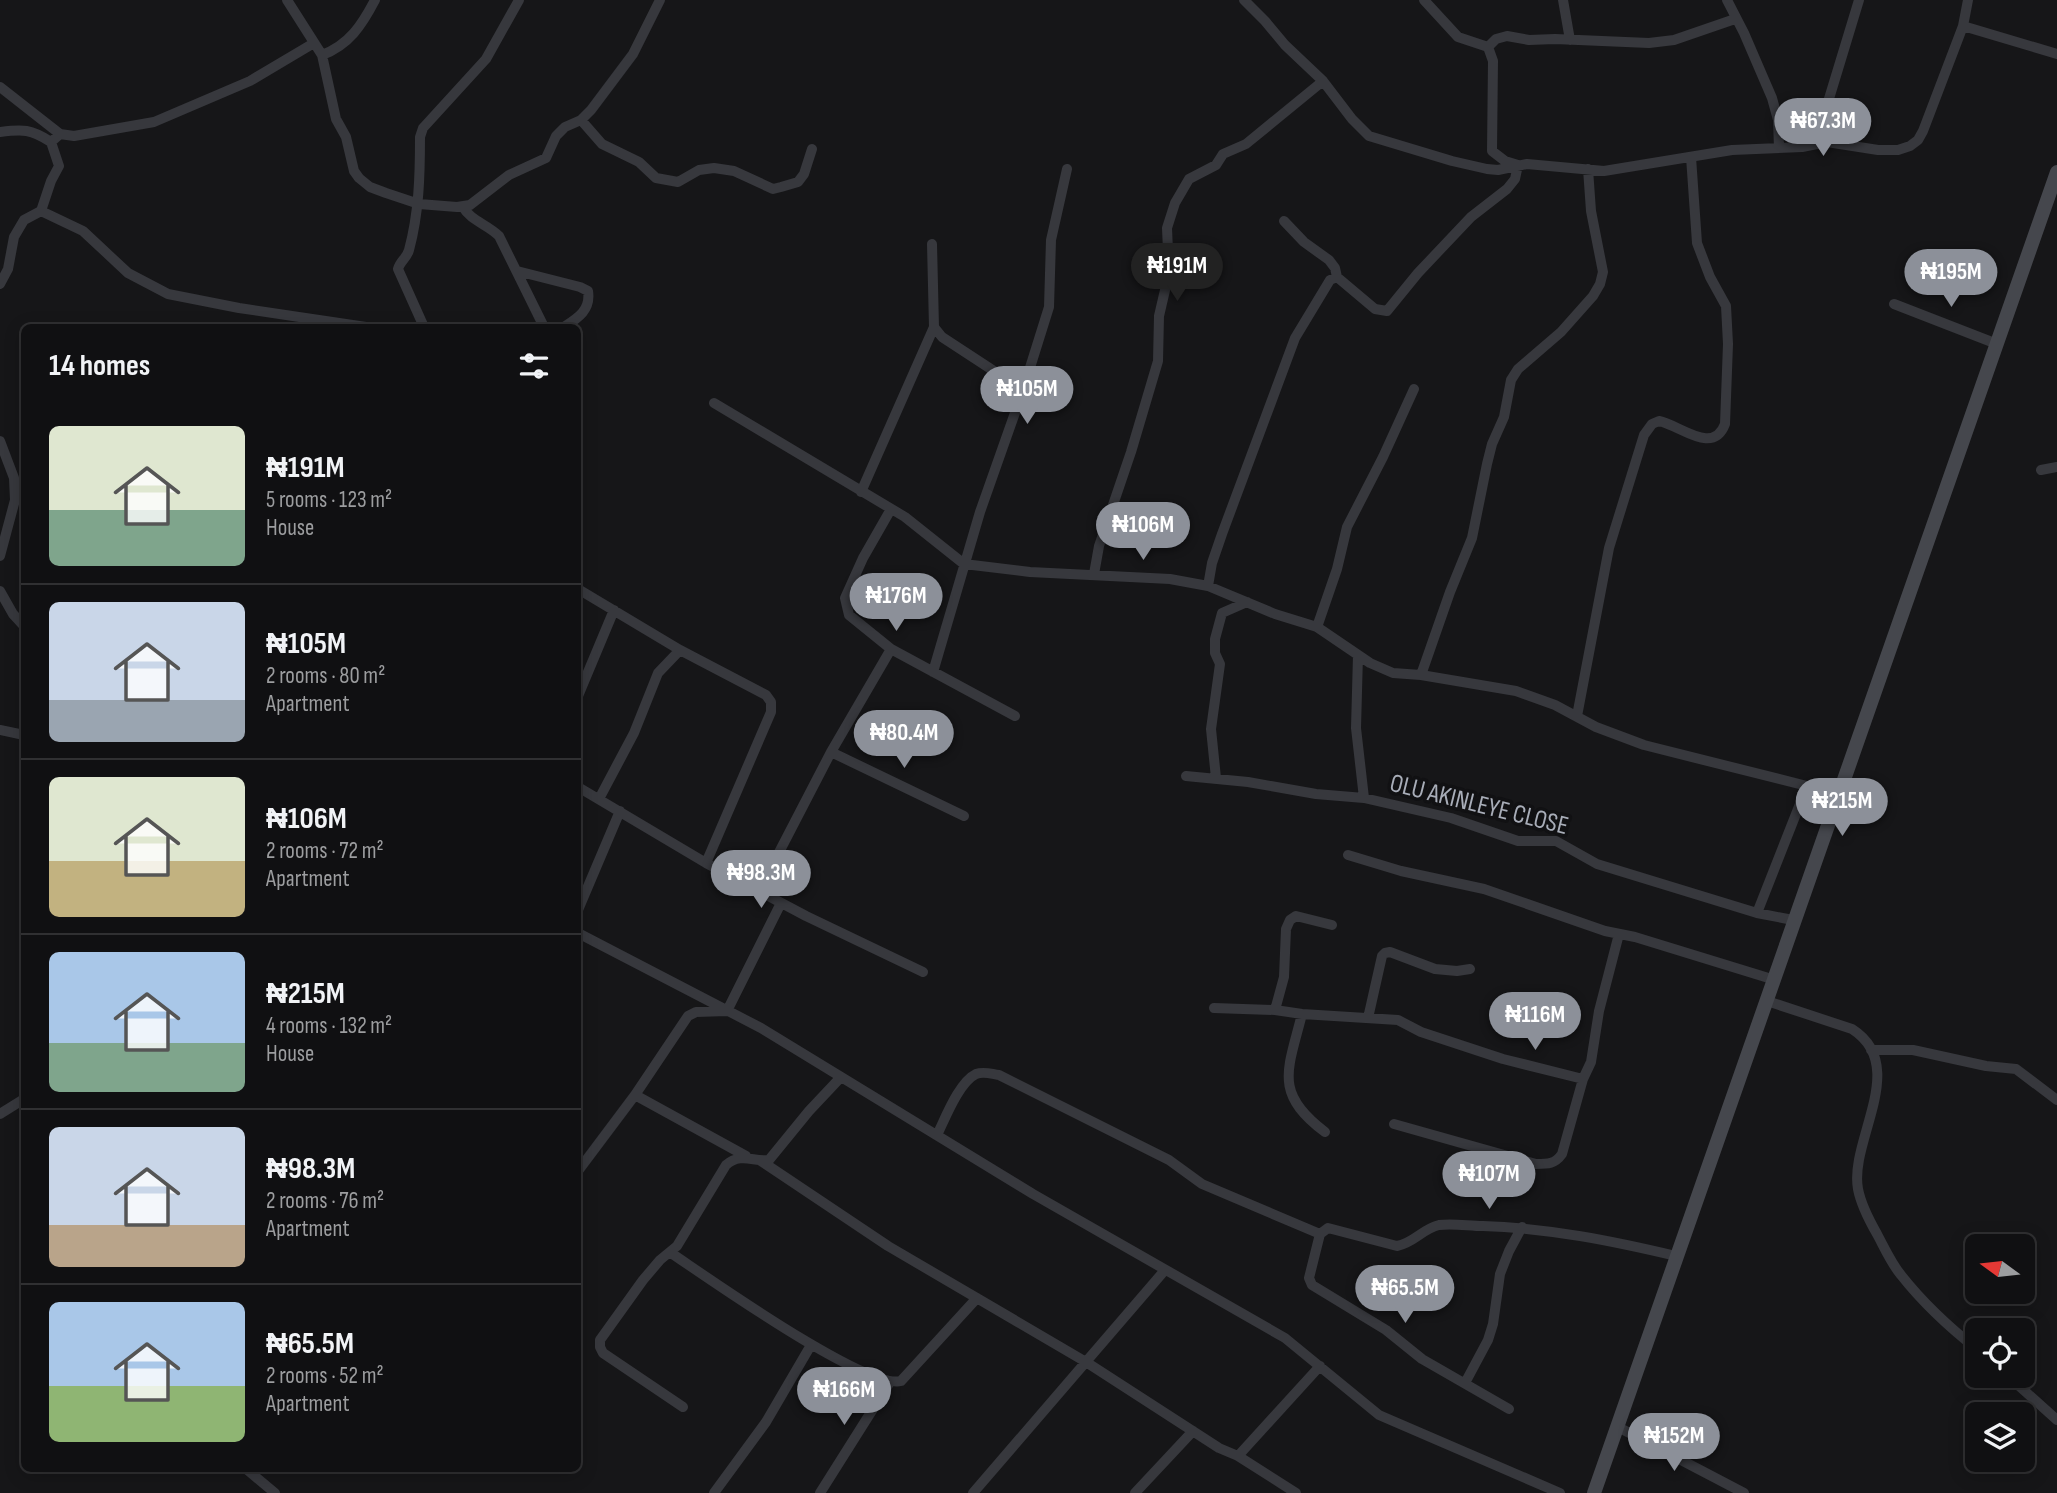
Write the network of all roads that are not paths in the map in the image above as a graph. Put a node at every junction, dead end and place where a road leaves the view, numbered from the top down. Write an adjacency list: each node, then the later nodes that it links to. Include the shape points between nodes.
1 (286, 0): 14 (street)
2 (375, 0): 17 (street, via 347,42)
3 (519, 0): 33 (street, via 486,58 423,128)
4 (660, 0): 20 (street, via 633,54)
5 (1244, 0): 18 (street)
6 (1424, 0): 15 (street, via 1458,37)
7 (1563, 0): 13 (street)
8 (1727, 0): 11 (street)
9 (1859, 0): 24 (street)
10 (1968, 0): 12 (street)
11 (1735, 19): 13 (street, via 1674,40); 25 (street, via 1772,98)
12 (1963, 26): 16 (street); 24 (street, via 1918,140 1898,150)
13 (1570, 40): 15 (street, via 1507,36)
14 (314, 43): 17 (street); 22 (street, via 250,81 154,122 74,136)
15 (1488, 47): 28 (street, via 1493,61 1492,151)
16 (2057, 54)
17 (321, 55): 33 (street, via 354,171 370,187)
18 (1323, 81): 28 (street, via 1352,120 1375,138 1486,169); 58 (street, via 1246,144 1223,154 1216,165 1189,179 1175,202 1167,228 1169,273 1159,316 1158,361)
19 (0, 87): 22 (street)
20 (581, 120): 26 (street, via 603,144 639,162 656,178 678,182 699,170 714,168 734,171 773,189 798,182); 34 (street, via 556,136 546,158 509,175)
21 (0, 132): 23 (street, via 23,129)
22 (60, 134): 23 (street)
23 (51, 142): 35 (street, via 59,166)
24 (1818, 144): 25 (street)
25 (1779, 148): 27 (street)
26 (811, 149)
27 (1691, 157): 30 (street, via 1604,171); 73 (street, via 1697,243 1726,306 1725,424 1723,432 1709,438 1695,437 1659,421 1644,435 1609,548)
28 (1518, 165): 30 (street); 39 (street, via 1516,179 1471,217 1387,311 1375,309)
29 (1067, 169): 49 (street, via 1051,240 1049,307)
30 (1588, 169): 70 (street, via 1603,272 1600,284 1561,332 1511,380 1472,538)
31 (2057, 172): 32 (main road)
32 (2054, 189): 47 (main road)
33 (419, 204): 34 (street); 43 (street, via 408,255 398,269)
34 (463, 206): 38 (street, via 474,220 499,236)
35 (41, 211): 40 (street, via 24,220 14,237); 42 (street, via 83,231 128,274 168,294)
36 (1284, 221): 39 (street, via 1328,260)
37 (932, 244): 46 (street)
38 (517, 271): 44 (street); 45 (street, via 588,292 582,315)
39 (1337, 277): 59 (street, via 1295,338 1218,544)
40 (0, 284)
41 (1894, 304): 47 (street)
42 (346, 324)
43 (423, 324)
44 (543, 324)
45 (568, 324)
46 (933, 327): 49 (street); 54 (street)
47 (1997, 344): 81 (main road)
48 (1414, 389): 65 (street, via 1347,527 1338,569)
49 (1023, 390): 57 (street)
50 (714, 403): 54 (street)
51 (0, 442): 56 (street, via 14,478 15,500)
52 (2057, 467): 53 (street)
53 (2040, 470)
54 (861, 492): 55 (street)
55 (891, 509): 57 (street); 66 (street, via 845,598 849,615)
56 (0, 556)
57 (964, 564): 58 (street); 69 (street)
58 (1094, 574): 59 (street)
59 (1208, 586): 62 (street)
60 (0, 591): 64 (street)
61 (581, 591): 63 (street)
62 (1247, 602): 65 (street); 78 (street, via 1222,612 1215,639 1220,664 1211,729)
63 (614, 610): 67 (street); 71 (street)
64 (21, 623)
65 (1317, 626): 68 (street)
66 (891, 649): 69 (street); 76 (street)
67 (680, 650): 83 (street, via 658,673 634,733); 87 (street, via 766,695 771,702 771,712)
68 (1358, 655): 70 (street, via 1393,673); 82 (street, via 1356,728)
69 (933, 672): 72 (street)
70 (1421, 675): 73 (street, via 1516,691)
71 (581, 689)
72 (1015, 716)
73 (1577, 716): 79 (street, via 1644,745)
74 (0, 730): 75 (street)
75 (21, 734)
76 (831, 752): 85 (street); 88 (street)
77 (1186, 776): 78 (street, OLU AKINLEYE CLOSE)
78 (1216, 778): 82 (street, OLU AKINLEYE CLOSE)
79 (1807, 786): 81 (street); 91 (street)
80 (581, 789): 83 (street)
81 (1841, 790): 92 (main road)
82 (1364, 798): 91 (street, OLU AKINLEYE CLOSE, via 1440,815 1518,841 1556,841 1597,864)
83 (599, 799): 84 (street)
84 (620, 811): 87 (street); 89 (street)
85 (964, 816)
86 (1348, 855): 94 (street, via 1483,889)
87 (706, 863): 88 (street)
88 (759, 891): 90 (street)
89 (581, 903)
90 (781, 903): 97 (street); 102 (street)
91 (1757, 913): 92 (street, OLU AKINLEYE CLOSE)
92 (1793, 920): 98 (main road)
93 (1332, 925): 101 (street, via 1296,916 1290,920)
94 (1619, 934): 98 (street); 107 (street)
95 (581, 935): 102 (street)
96 (1470, 969): 104 (street, via 1443,971 1385,953)
97 (923, 972)
98 (1775, 980): 99 (main road)
99 (1767, 1001): 105 (street, via 1852,1029); 121 (main road)
100 (1214, 1008): 101 (street)
101 (1275, 1010): 103 (street)
102 (727, 1011): 106 (street); 108 (street, via 688,1016)
103 (1302, 1014): 104 (street); 113 (street, via 1288,1069 1290,1094 1305,1116)
104 (1368, 1018): 107 (street, via 1398,1020 1503,1059)
105 (1871, 1050): 109 (street, via 1913,1049 2017,1069); 124 (street, via 1877,1088 1856,1169 1862,1204 1899,1274)
106 (841, 1077): 114 (street); 116 (street, via 769,1160)
107 (1583, 1080): 112 (street, via 1557,1161 1536,1164)
108 (635, 1095): 115 (street); 117 (street)
109 (2057, 1100)
110 (21, 1101): 111 (street)
111 (0, 1114)
112 (1394, 1124)
113 (1325, 1132)
114 (937, 1135): 119 (street, via 962,1087 974,1075 999,1075 1169,1160 1202,1184); 122 (street)
115 (747, 1156): 116 (street); 120 (street, via 732,1160 720,1172)
116 (761, 1161): 123 (street, via 888,1246)
117 (581, 1167)
118 (1522, 1227): 119 (street, via 1441,1225 1396,1246 1328,1228); 121 (street); 129 (street, via 1500,1274 1488,1340)
119 (1320, 1234): 129 (street, via 1309,1279 1312,1285)
120 (671, 1253): 125 (street); 131 (street, via 625,1303 600,1347)
121 (1676, 1256): 134 (main road)
122 (1165, 1270): 126 (street); 127 (street, via 1285,1338)
123 (978, 1298): 126 (street); 128 (street, via 901,1381)
124 (1965, 1338)
125 (811, 1345): 128 (street); 140 (street, via 766,1422)
126 (1086, 1362): 135 (street); 141 (street)
127 (1320, 1366): 136 (street); 144 (street, via 1379,1415)
128 (890, 1382): 138 (street)
129 (1465, 1383): 132 (street)
130 (2022, 1388): 133 (street)
131 (683, 1407)
132 (1509, 1409)
133 (2057, 1419)
134 (1618, 1427): 145 (main road); 146 (street)
135 (1193, 1431): 136 (street); 142 (street)
136 (1238, 1457): 143 (street)
137 (250, 1472): 139 (street)
138 (826, 1491)
139 (275, 1493)
140 (714, 1493)
141 (972, 1493)
142 (1135, 1493)
143 (1296, 1493)
144 (1560, 1493)
145 (1594, 1493)
146 (1744, 1493)

